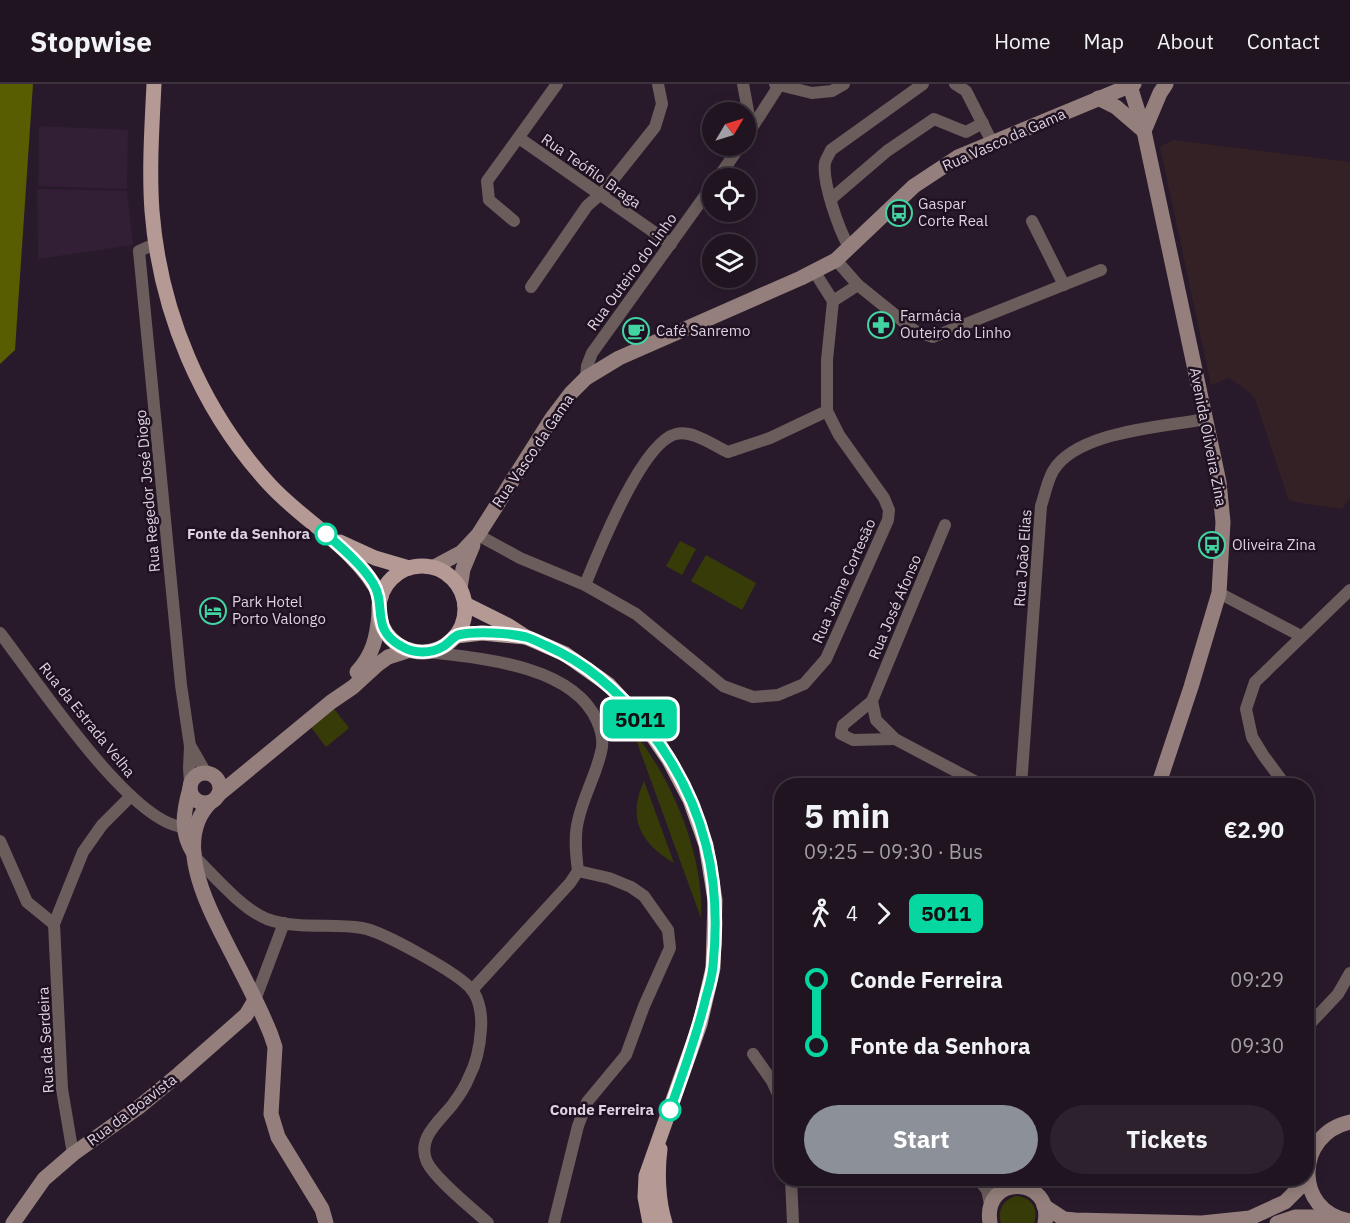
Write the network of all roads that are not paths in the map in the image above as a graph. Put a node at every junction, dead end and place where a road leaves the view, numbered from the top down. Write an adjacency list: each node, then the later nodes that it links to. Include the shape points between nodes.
1 (154, 84): 23 (main road, via 151,180)
2 (557, 84): 16 (street, Rua Teófilo Braga)
3 (658, 84): 18 (street, via 662,104 655,127)
4 (743, 84): 12 (street)
5 (844, 84): 9 (street, via 832,91 812,93)
6 (923, 84): 19 (street, via 831,150 824,170)
7 (955, 84): 14 (street, via 966,91)
8 (1166, 84): 15 (street)
9 (778, 85): 13 (street)
10 (1131, 85): 11 (street, Rua Vasco da Gama); 15 (street, Avenida Oliveira Zina)
11 (1098, 98): 15 (street, via 1116,107); 17 (street, Rua Vasco da Gama)
12 (745, 102)
13 (756, 119)
14 (983, 123): 17 (street); 19 (street, via 966,132 934,119 887,151)
15 (1144, 131): 35 (street, Avenida Oliveira Zina)
16 (519, 138): 18 (street, Rua Teófilo Braga); 21 (street, via 487,181 489,200)
17 (992, 142): 25 (street, Rua Vasco da Gama, via 914,186)
18 (598, 194): 24 (street, Rua Teófilo Braga); 31 (street)
19 (831, 199): 25 (street)
20 (702, 200): 24 (street, Rua Outeiro do Linho)
21 (514, 221)
22 (1032, 221): 30 (street)
23 (155, 244): 38 (main road, via 179,337 209,401 257,470 287,502); 57 (street, Rua Regedor José Diogo, via 139,251)
24 (671, 244): 33 (street, Rua Outeiro do Linho, via 592,353)
25 (849, 247): 26 (street, Rua Vasco da Gama)
26 (836, 260): 28 (street, Rua Vasco da Gama); 29 (street)
27 (1101, 270): 30 (street)
28 (814, 272): 32 (street); 33 (street, Rua Vasco da Gama, via 627,354)
29 (858, 285): 30 (street, via 915,331 933,337); 32 (street)
30 (1064, 285)
31 (531, 287)
32 (833, 301): 34 (street)
33 (585, 378): 37 (street, Rua Vasco da Gama, via 552,418)
34 (827, 411): 41 (street, via 770,438 728,452 692,435 675,434 655,450 623,497); 41 (street, Rua Jaime Cortesão, via 889,510 826,659 804,684 778,695 753,697 723,686 636,614)
35 (1206, 419): 44 (street, Avenida Oliveira Zina, via 1223,522); 61 (street, Rua João Elias, via 1104,437 1077,448 1054,470 1041,506)
36 (945, 525): 54 (street, Rua José Afonso)
37 (478, 535): 39 (street, Rua Vasco da Gama, via 462,552); 41 (street, Rua Jaime Cortesão, via 520,558); 42 (street, Rua Vasco da Gama, via 463,569)
38 (332, 539): 40 (main road); 45 (main road, via 365,572)
39 (434, 567): 40 (main road); 42 (main road, via 449,575)
40 (409, 568): 45 (main road, via 388,582)
41 (585, 585)
42 (460, 588): 46 (main road)
43 (1350, 590): 50 (street)
44 (1219, 593): 50 (street); 62 (street, Avenida Oliveira Zina)
45 (381, 597): 47 (main road)
46 (465, 604): 49 (main road); 51 (main road)
47 (379, 614): 52 (main road, via 389,636); 55 (street, via 377,636 367,661)
48 (0, 633): 65 (street, Rua da Estrada Velha, via 102,766)
49 (456, 636): 51 (main road, via 484,633); 53 (main road)
50 (1301, 636): 63 (street, via 1255,682 1246,709 1252,737)
51 (526, 637): 83 (main road, via 565,654 609,685 643,722 690,800 706,844 715,900 713,968 700,1024)
52 (410, 650): 53 (main road); 55 (street, via 388,657)
53 (427, 652): 73 (street, via 526,668 575,692 591,709 602,748 578,819)
54 (872, 701): 56 (street, Rua José Afonso, via 876,720); 56 (street, Rua José Afonso, via 843,725 841,734 853,740)
55 (331, 702): 58 (street)
56 (895, 739): 60 (street, Rua José Afonso, via 924,753)
57 (190, 746): 59 (street, Rua Regedor José Diogo); 64 (street, Rua Regedor José Diogo)
58 (257, 763): 59 (street, via 236,773); 66 (street)
59 (210, 775): 64 (street, via 196,776); 66 (street, via 220,785)
60 (957, 778)
61 (1020, 778)
62 (1161, 778)
63 (1280, 778)
64 (190, 786): 66 (street, via 197,801 206,804); 67 (street)
65 (130, 796): 69 (street, Rua da Estrada Velha); 75 (street, Rua da Serdeira, via 83,852)
66 (215, 799): 68 (street)
67 (186, 806): 69 (street, via 177,816); 70 (street)
68 (201, 816): 70 (street); 72 (street)
69 (159, 819): 70 (street, Rua da Estrada Velha)
70 (180, 831): 72 (street)
71 (0, 841): 75 (street, via 27,902)
72 (195, 857): 74 (street, via 236,898 265,918); 78 (street, via 204,896)
73 (578, 871): 77 (street); 103 (street, via 609,878 644,896 668,930 670,948 626,1055 587,1102)
74 (284, 923): 77 (street, via 363,928 393,940); 78 (street, Rua da Boavista)
75 (54, 924): 85 (street, Rua da Serdeira, via 61,1079)
76 (1350, 973): 79 (street, via 1338,994)
77 (472, 990): 102 (street, via 482,1019 477,1055 462,1091 431,1129 424,1146 428,1163 444,1183)
78 (255, 1000): 85 (street, Rua da Boavista, via 246,1015 179,1074); 101 (street, via 275,1047 273,1122)
79 (1314, 1020)
80 (753, 1054): 81 (street)
81 (774, 1085)
82 (1350, 1122): 84 (street, via 1332,1128)
83 (663, 1131): 99 (main road, via 646,1176); 104 (main road, via 659,1158)
84 (1314, 1149)
85 (73, 1154): 98 (street, Rua da Boavista, via 44,1179)
86 (791, 1186): 105 (street)
87 (984, 1186): 96 (street)
88 (990, 1186): 89 (street)
89 (1006, 1186)
90 (1010, 1186): 96 (street)
91 (1021, 1186): 95 (street)
92 (1038, 1186): 95 (street)
93 (1301, 1186): 108 (street, via 1285,1202 1250,1218)
94 (1310, 1186): 97 (street, via 1314,1197 1327,1211)
95 (1041, 1201): 100 (street, via 1064,1219); 107 (street)
96 (990, 1204): 106 (street)
97 (1343, 1219): 109 (street, via 1295,1217)
98 (18, 1220)
99 (650, 1222)
100 (1107, 1222): 108 (street)
101 (326, 1223)
102 (488, 1223)
103 (554, 1223)
104 (665, 1223)
105 (793, 1223)
106 (990, 1223)
107 (1044, 1223)
108 (1202, 1223)
109 (1277, 1223)

